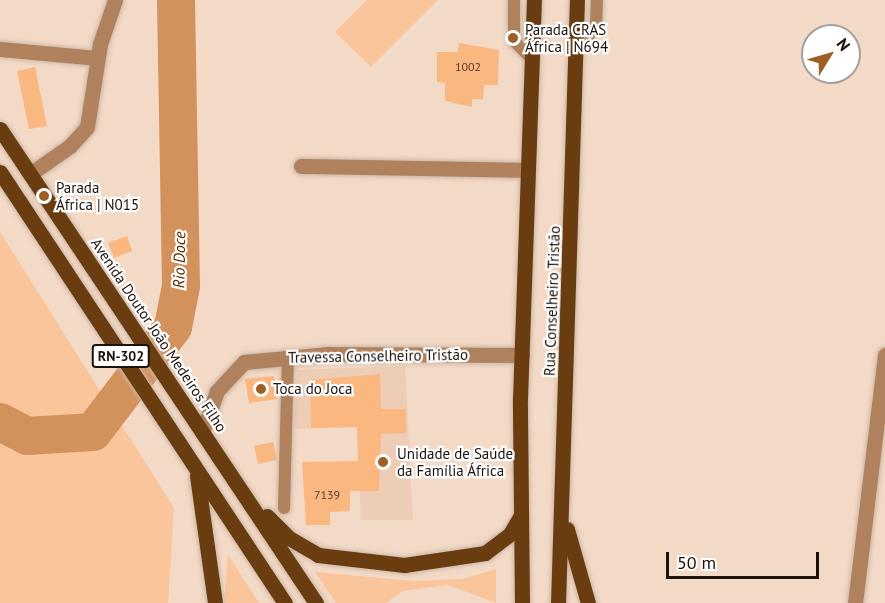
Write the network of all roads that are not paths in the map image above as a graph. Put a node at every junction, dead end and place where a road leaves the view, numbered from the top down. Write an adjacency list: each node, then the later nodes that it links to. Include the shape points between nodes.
1 (115, 0): 8 (street)
2 (514, 0): 9 (lane, via 514,41)
3 (534, 0): 9 (main road, Rua Conselheiro Tristão)
4 (577, 0): 7 (main road, Rua Conselheiro Tristão)
5 (597, 0): 7 (lane, via 596,27)
6 (0, 50): 8 (street)
7 (576, 50): 22 (main road, Rua Conselheiro Tristão)
8 (97, 58): 14 (street, via 87,127 70,147)
9 (533, 60): 12 (main road, Rua Conselheiro Tristão)
10 (0, 129): 14 (main road, Avenida Doutor João Medeiros Filho / RN-302)
11 (301, 166): 12 (street)
12 (526, 170): 17 (main road, Rua Conselheiro Tristão)
13 (0, 172): 20 (main road, RN-302)
14 (30, 174): 18 (main road, Avenida Doutor João Medeiros Filho / RN-302)
15 (885, 355): 30 (street)
16 (288, 356): 17 (street, Travessa Conselheiro Tristão); 18 (street, Travessa Conselheiro Tristão, via 244,362 230,373); 21 (lane)
17 (522, 356): 23 (main road, Rua Conselheiro Tristão)
18 (199, 424): 19 (main road, Avenida Doutor João Medeiros Filho / RN-302)
19 (221, 460): 23 (main road, via 289,538 333,559 412,564 485,553 510,534); 26 (main road, Avenida Doutor João Medeiros Filho / RN-302)
20 (195, 467): 24 (main road); 25 (main road, RN-302)
21 (284, 508)
22 (563, 512): 28 (main road, Rua Conselheiro Tristão); 29 (main road)
23 (521, 514): 27 (main road, Rua Conselheiro Tristão)
24 (215, 603)
25 (285, 603)
26 (316, 603)
27 (522, 603)
28 (558, 603)
29 (588, 603)
30 (855, 603)

